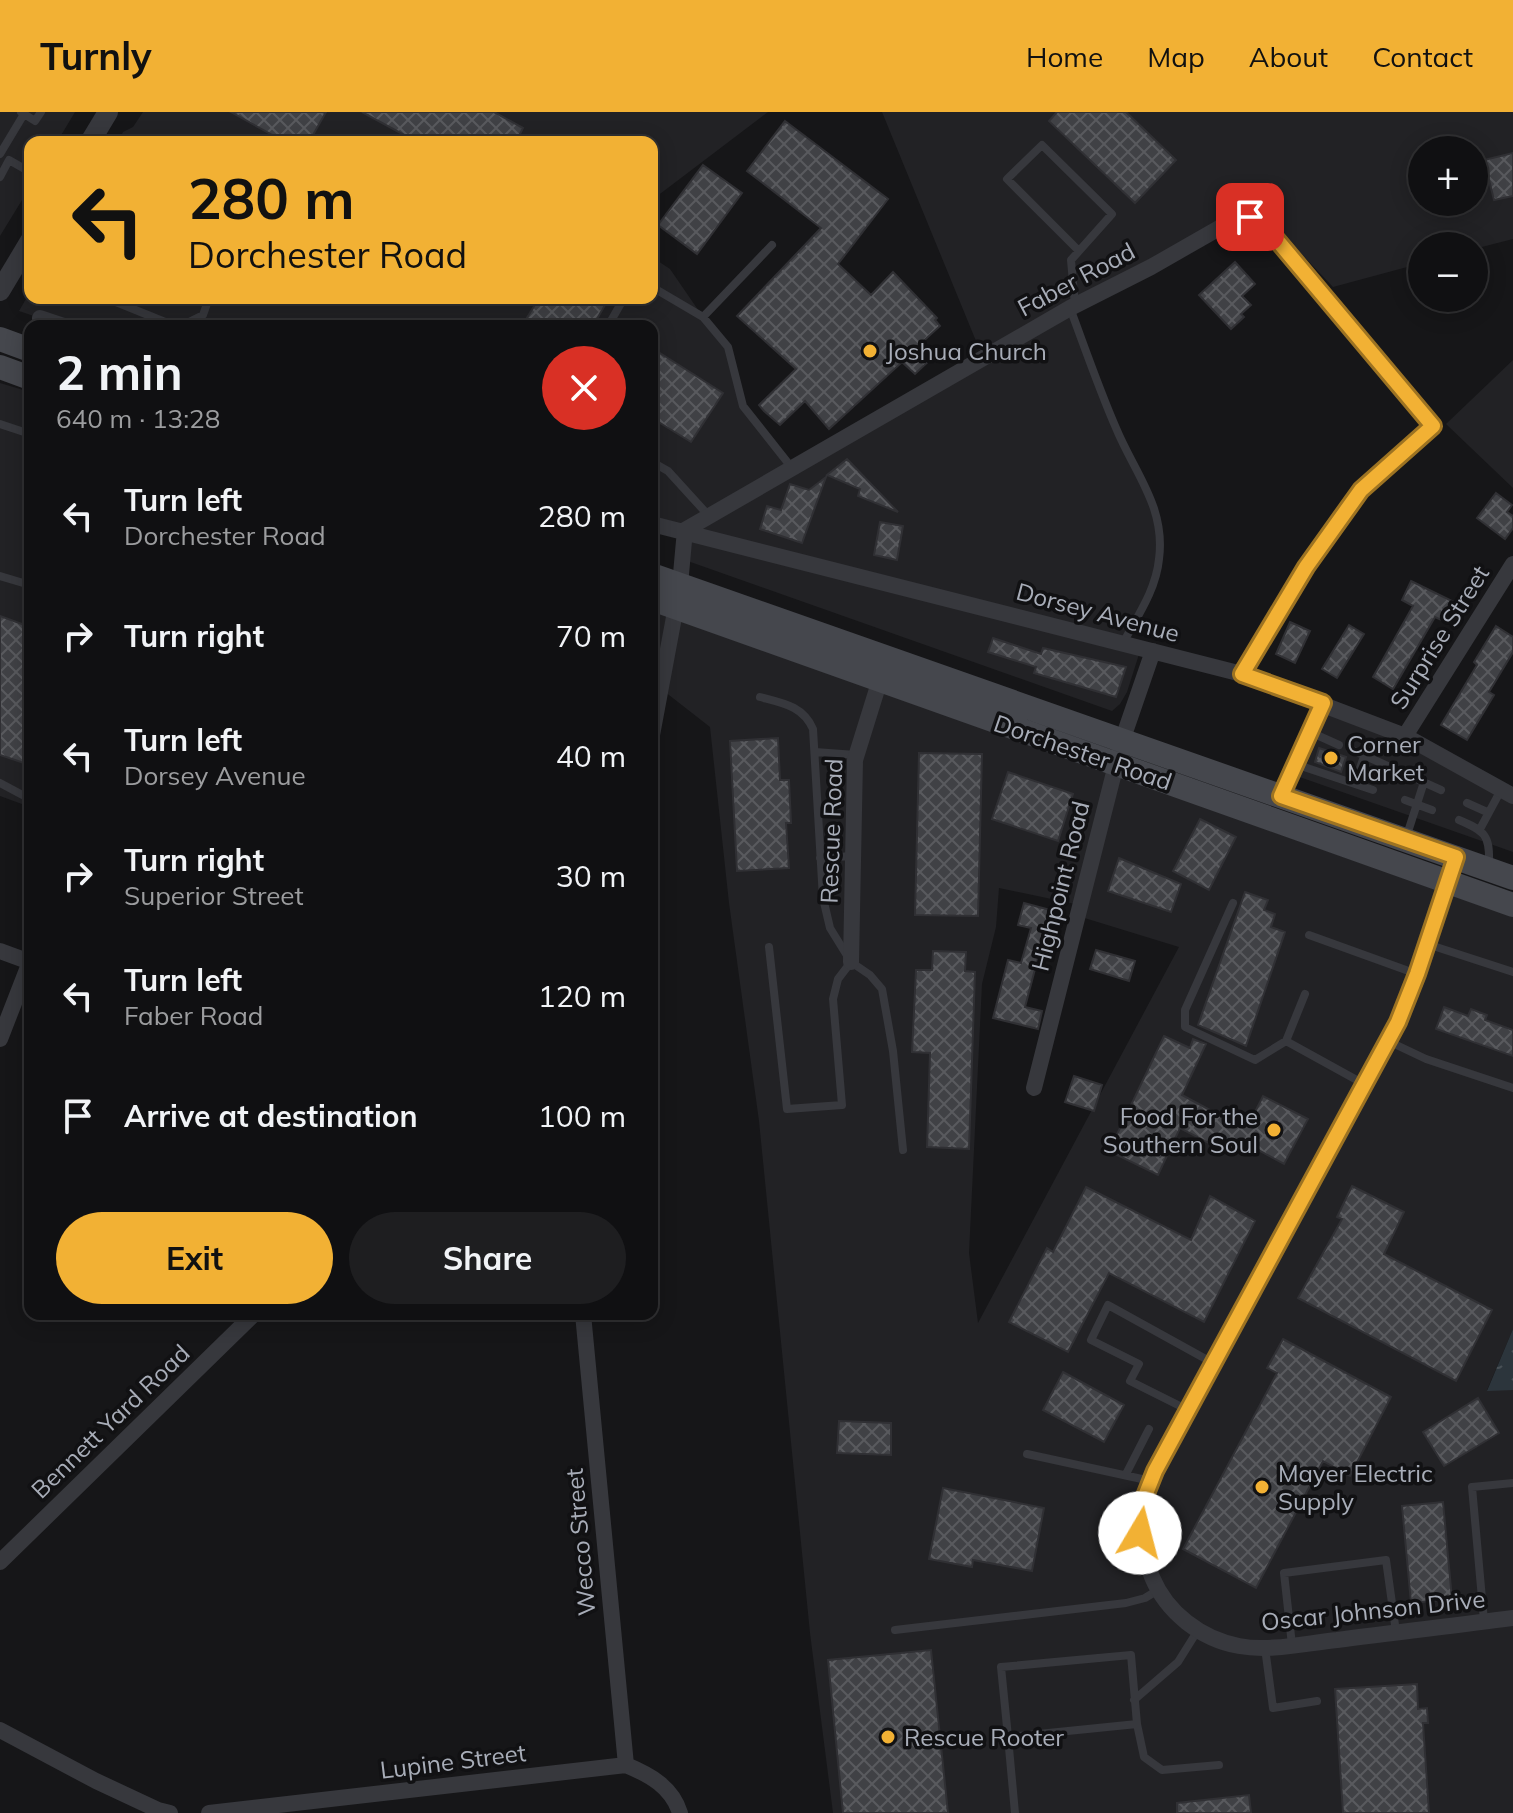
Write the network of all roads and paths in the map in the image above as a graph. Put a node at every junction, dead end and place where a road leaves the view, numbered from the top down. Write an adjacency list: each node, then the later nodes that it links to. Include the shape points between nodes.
1 (41, 112): 3 (lane, via 35,121)
2 (108, 112): 4 (street)
3 (23, 113): 5 (lane)
4 (94, 136)
5 (3, 157): 6 (lane); 7 (lane)
6 (24, 169)
7 (0, 177)
8 (772, 245): 16 (lane)
9 (24, 251): 11 (street)
10 (1079, 251): 10 (lane, via 1112,214 1042,145 1007,179); 15 (lane, via 1071,260)
11 (0, 291)
12 (658, 291): 16 (lane)
13 (121, 304): 19 (lane)
14 (207, 304): 20 (lane, via 203,315)
15 (1072, 307): 28 (street, Faber Road); 36 (lane, via 1117,431 1148,488 1159,535 1155,579); 40 (street, Faber Road, via 1235,219 1250,217 1261,221 1433,426 1361,490 1306,567)
16 (703, 317): 28 (lane, via 728,347 743,406)
17 (40, 318): 18 (street)
18 (46, 320)
19 (163, 320)
20 (192, 320)
21 (0, 339): 22 (main road)
22 (24, 348)
23 (0, 367): 24 (main road)
24 (24, 376)
25 (0, 424): 26 (lane)
26 (24, 432)
27 (658, 465): 29 (lane)
28 (792, 468): 29 (street, Faber Road)
29 (709, 516): 31 (street, Faber Road)
30 (658, 525): 31 (street, Dorsey Avenue)
31 (685, 530): 35 (street); 36 (street, Dorsey Avenue)
32 (1513, 564): 44 (street, Surprise Street)
33 (0, 576): 34 (lane)
34 (24, 583)
35 (669, 597): 38 (street); 39 (main road, Dorchester Road)
36 (1123, 643): 37 (street, Dorsey Avenue)
37 (1153, 651): 40 (street, Dorsey Avenue); 48 (street, Highpoint Road)
38 (658, 658)
39 (883, 669): 48 (main road, Dorchester Road); 49 (street, Rescue Road)
40 (1242, 674): 42 (street, Dorsey Avenue)
41 (760, 697): 47 (lane, via 807,716)
42 (1323, 703): 43 (lane); 44 (street, Dorsey Avenue)
43 (1310, 732): 45 (lane); 51 (lane)
44 (1405, 736): 57 (street, Dorsey Avenue)
45 (1339, 745)
46 (1350, 749): 50 (lane)
47 (815, 752): 49 (lane); 70 (lane)
48 (1119, 752): 59 (main road, Dorchester Road); 73 (main road, Dorchester Road); 90 (street, Highpoint Road)
49 (856, 755): 68 (street, Rescue Road)
50 (1364, 756): 52 (lane); 54 (lane)
51 (1295, 764): 54 (lane); 59 (lane)
52 (1424, 782): 56 (lane); 62 (lane)
53 (0, 783): 58 (lane)
54 (1355, 784): 55 (lane)
55 (1373, 790)
56 (1441, 790)
57 (1507, 793): 64 (lane)
58 (24, 796)
59 (1281, 796): 67 (main road, Dorchester Road)
60 (1405, 800): 62 (lane)
61 (1467, 803): 64 (lane)
62 (1416, 805): 63 (lane); 67 (lane)
63 (1432, 810)
64 (1487, 812): 66 (lane)
65 (1459, 820): 66 (lane)
66 (1480, 829): 71 (lane, via 1490,844)
67 (1405, 839): 69 (main road, Dorchester Road)
68 (853, 855): 70 (lane); 81 (street, Rescue Road)
69 (1456, 857): 71 (main road, Dorchester Road); 73 (street, Oscar Johnson Drive)
70 (820, 858): 81 (lane, via 830,928)
71 (1489, 869): 72 (main road, Dorchester Road)
72 (1513, 878)
73 (1448, 882): 75 (main road, Dorchester Road); 77 (street, Oscar Johnson Drive)
74 (1233, 903): 87 (lane, via 1185,1010 1185,1027 1255,1060)
75 (1513, 905)
76 (1309, 935): 83 (lane)
77 (1427, 944): 82 (lane); 83 (street, Oscar Johnson Drive)
78 (769, 947): 81 (lane, via 787,1109 842,1105 833,999 838,979)
79 (0, 951): 80 (street)
80 (24, 960)
81 (851, 962): 92 (lane, via 882,989)
82 (1513, 972)
83 (1417, 974): 88 (street, Oscar Johnson Drive)
84 (24, 977): 86 (street)
85 (1305, 994): 87 (lane)
86 (0, 1039)
87 (1286, 1041): 89 (lane)
88 (1388, 1041): 89 (street, Oscar Johnson Drive); 91 (lane)
89 (1365, 1084): 95 (street, Oscar Johnson Drive)
90 (1034, 1088)
91 (1513, 1088)
92 (903, 1150)
93 (248, 1320): 102 (street, Bennett Yard Road)
94 (584, 1320): 116 (street, Wecco Street)
95 (1214, 1363): 96 (street, Oscar Johnson Drive); 96 (lane, via 1108,1305 1091,1340 1139,1364 1130,1381)
96 (1188, 1410): 100 (street, Oscar Johnson Drive)
97 (1149, 1429): 99 (lane)
98 (1027, 1454): 99 (lane)
99 (1126, 1474): 100 (lane)
100 (1151, 1481): 103 (street, Oscar Johnson Drive, via 1140,1533)
101 (1513, 1483): 105 (lane, via 1472,1487)
102 (0, 1562)
103 (1158, 1590): 106 (lane, via 1126,1603); 107 (street, Oscar Johnson Drive)
104 (1513, 1618): 105 (street, Oscar Johnson Drive)
105 (1485, 1622): 108 (street, Oscar Johnson Drive)
106 (895, 1630)
107 (1198, 1630): 110 (street, Oscar Johnson Drive, via 1238,1646); 111 (lane, via 1178,1662)
108 (1396, 1632): 109 (street, Oscar Johnson Drive); 109 (lane, via 1386,1560 1284,1573)
109 (1292, 1645): 110 (street, Oscar Johnson Drive)
110 (1265, 1647): 112 (lane, via 1273,1708)
111 (1134, 1700): 113 (lane); 115 (lane, via 1131,1655 1001,1667)
112 (1317, 1701)
113 (1137, 1724): 115 (lane); 117 (lane, via 1144,1757 1162,1770)
114 (0, 1730): 118 (street)
115 (1008, 1737): 121 (lane)
116 (626, 1765): 119 (street, Lupine Street); 120 (street, via 649,1774 675,1797)
117 (1219, 1765)
118 (170, 1813)
119 (209, 1813)
120 (680, 1813)
121 (1015, 1813)

